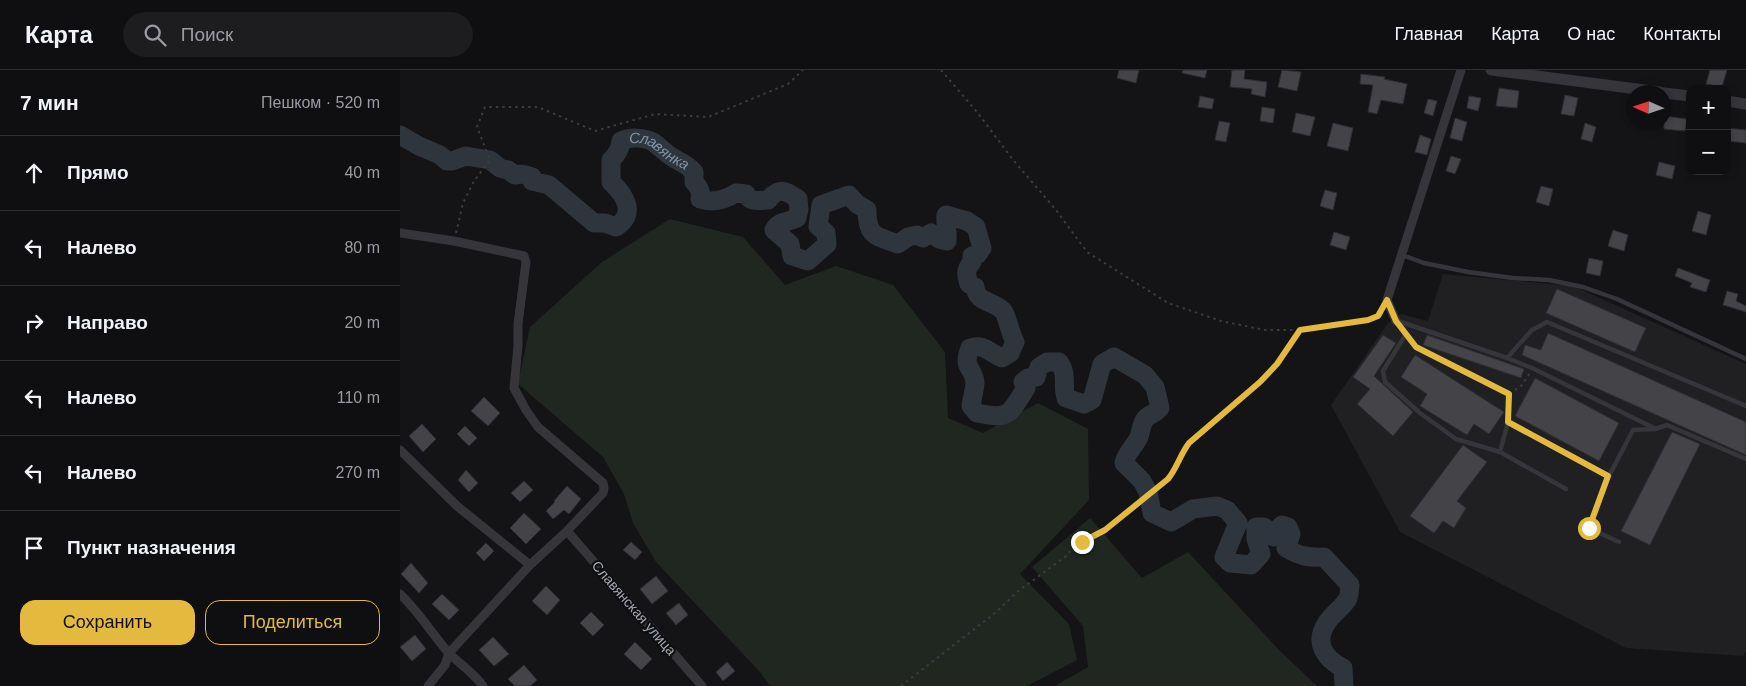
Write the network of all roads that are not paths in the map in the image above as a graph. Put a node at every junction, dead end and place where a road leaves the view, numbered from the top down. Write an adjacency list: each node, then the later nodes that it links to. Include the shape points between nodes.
1 (1460, 70): 9 (street)
2 (1492, 70): 3 (street)
3 (1626, 88)
4 (1671, 94): 5 (street)
5 (1686, 96)
6 (1731, 102): 7 (street)
7 (1746, 104)
8 (400, 233): 22 (street, via 524,256 514,388 538,428 603,483 604,488 603,493)
9 (1401, 254): 10 (street, via 1387,300); 13 (lane, via 1424,263 1468,272 1549,280 1583,287 1617,299)
10 (1396, 321): 11 (lane); 12 (lane)
11 (1406, 334): 15 (lane, via 1416,347 1509,394); 18 (lane, via 1383,371 1385,382 1456,439)
12 (1507, 358): 14 (lane, via 1532,330 1548,322); 16 (lane)
13 (1746, 359)
14 (1746, 406)
15 (1508, 422): 18 (lane); 20 (lane)
16 (1655, 428): 19 (lane, via 1667,425); 20 (lane, via 1632,430)
17 (400, 450): 24 (street, via 457,506)
18 (1500, 452): 21 (lane)
19 (1746, 459)
20 (1608, 476): 23 (lane, via 1589,528)
21 (1566, 489)
22 (567, 531): 24 (street); 29 (street, Славянская улица)
23 (1619, 542)
24 (530, 565): 26 (street)
25 (400, 594): 26 (street, via 415,608)
26 (448, 653): 27 (street, via 445,665); 28 (street)
27 (428, 686)
28 (483, 686)
29 (702, 686)

